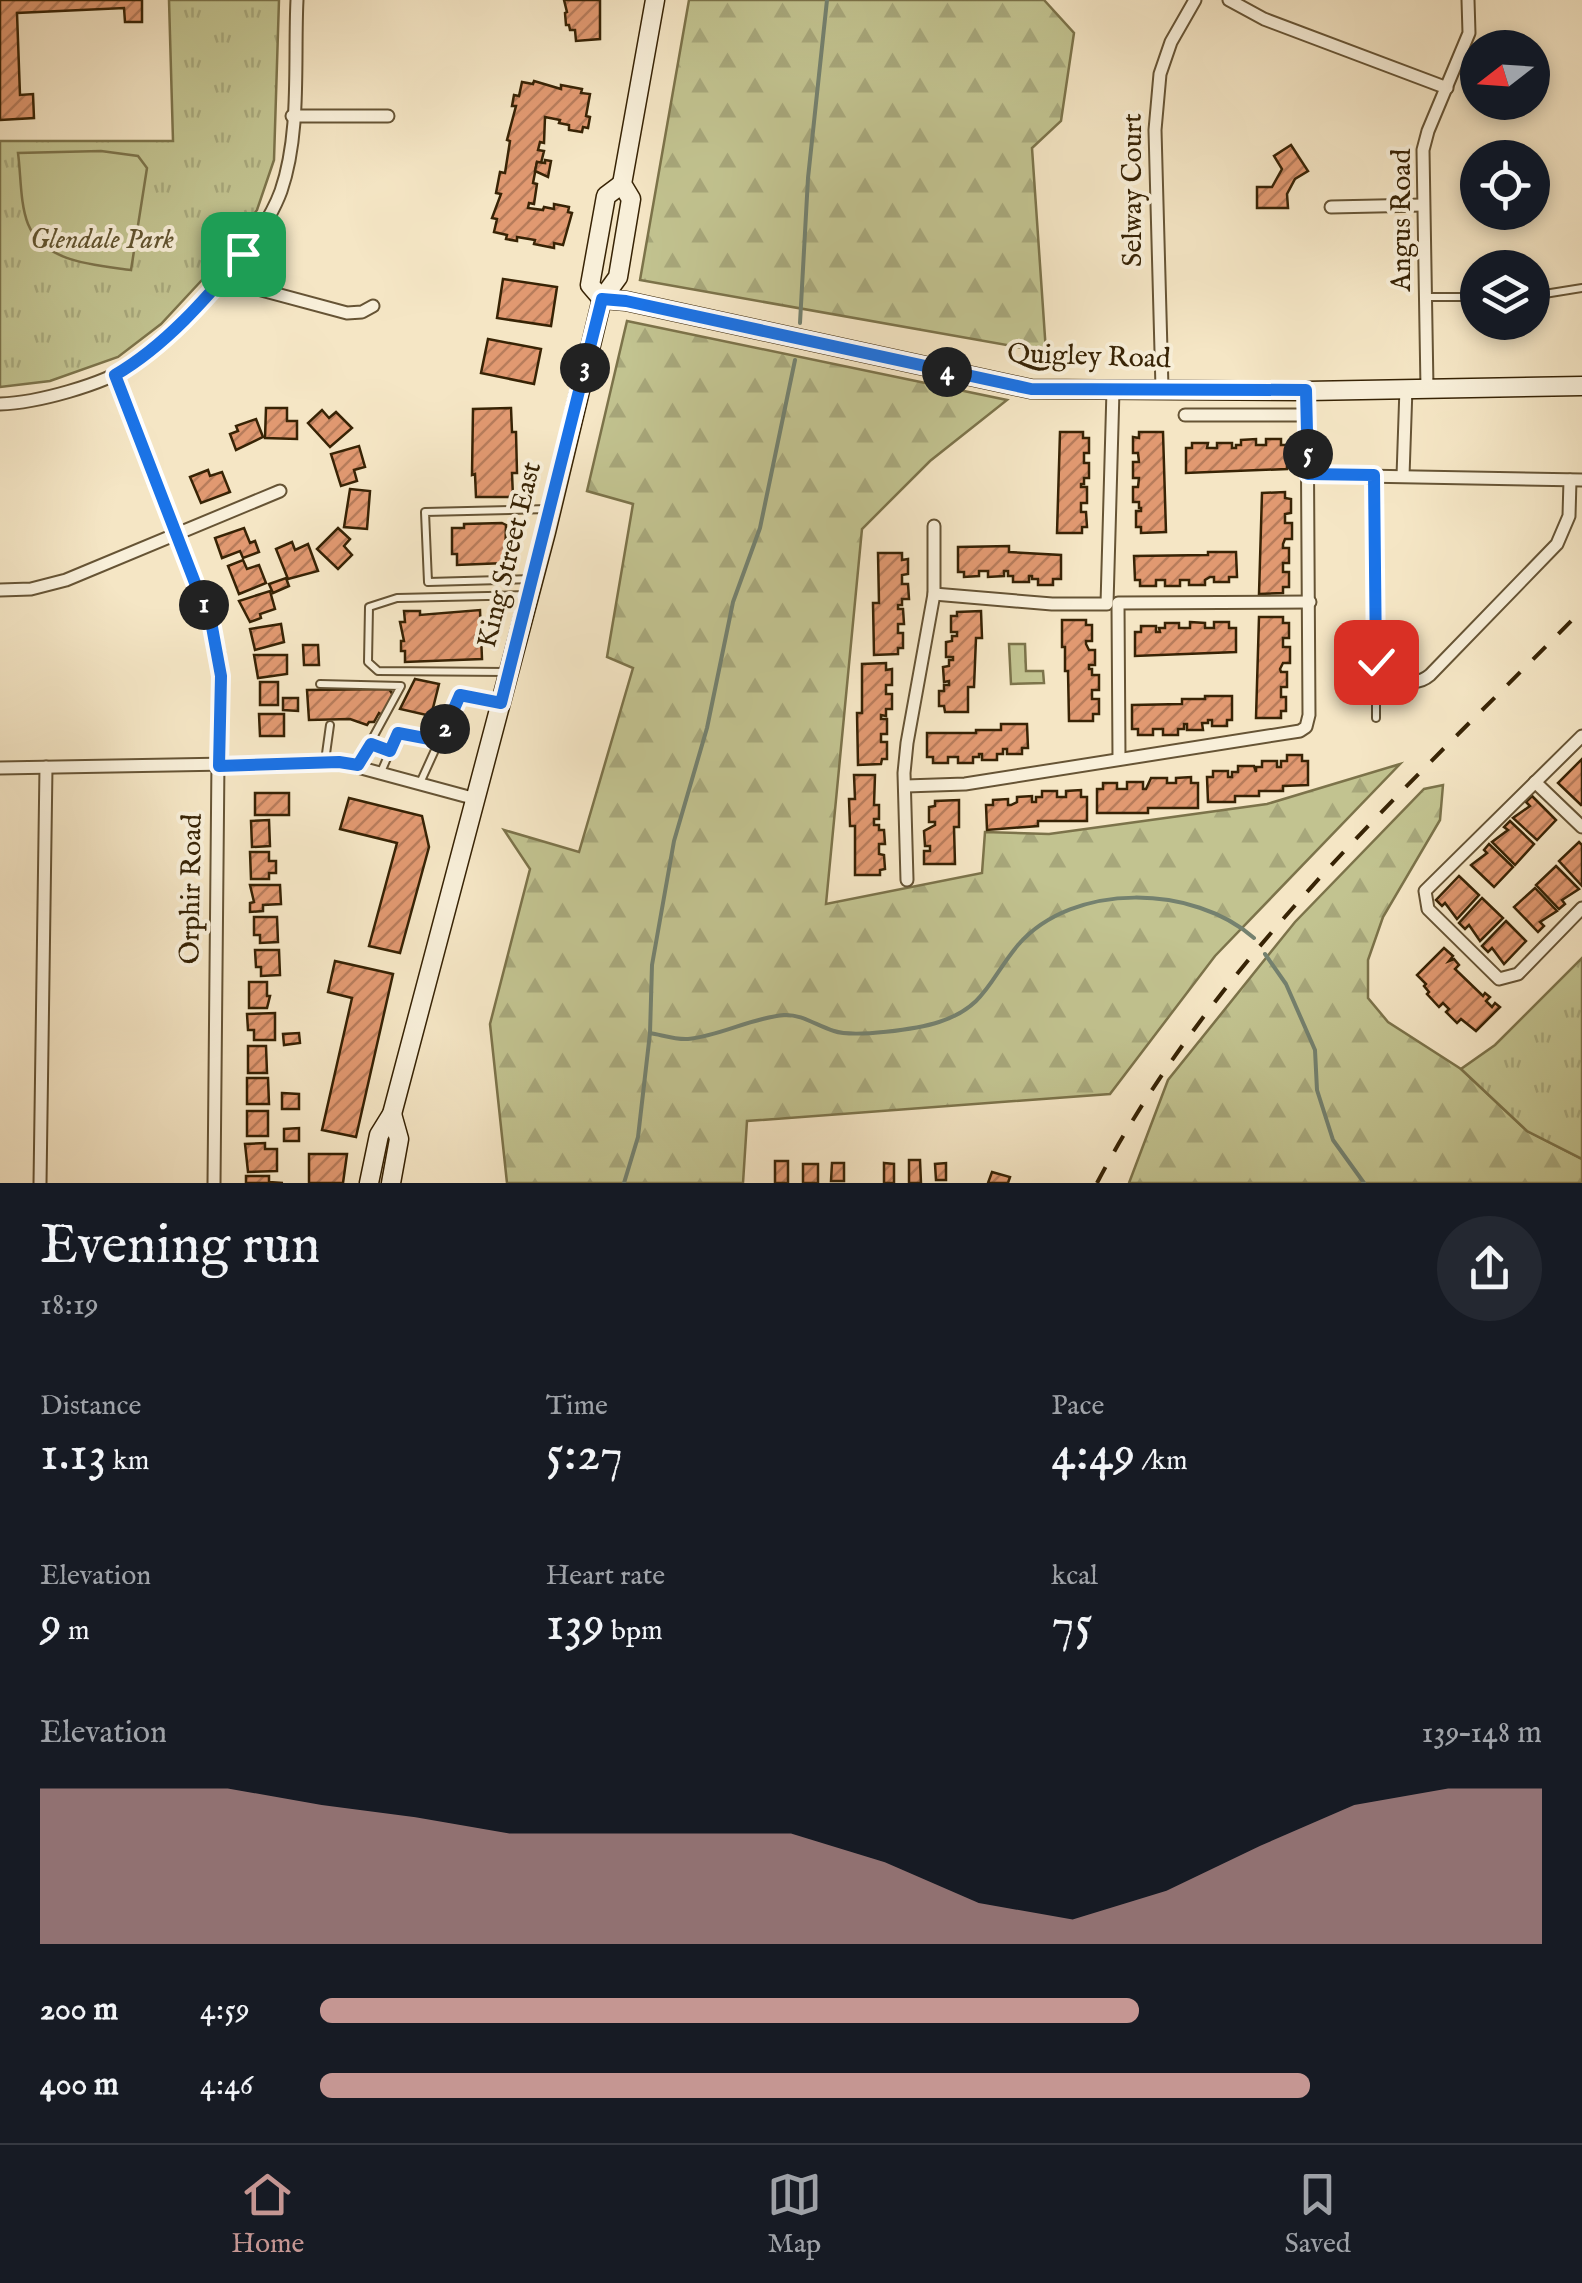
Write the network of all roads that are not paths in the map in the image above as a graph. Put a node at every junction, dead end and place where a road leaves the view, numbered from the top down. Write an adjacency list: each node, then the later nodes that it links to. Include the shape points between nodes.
1 (297, 0): 7 (street)
2 (655, 0): 9 (main road, King Street East)
3 (1194, 0): 21 (street, Selway Court, via 1171,42 1157,106)
4 (1229, 0): 6 (street)
5 (1468, 0): 6 (street, Angus Road, via 1469,33)
6 (1447, 88): 10 (street, Angus Road, via 1424,150)
7 (292, 116): 8 (street); 12 (street, via 280,193)
8 (388, 116)
9 (622, 184): 17 (main road, King Street East, via 631,199 622,257); 17 (main road, King Street East, via 606,196 590,285)
10 (1424, 205): 11 (street); 15 (street, Angus Road)
11 (1331, 207)
12 (226, 275): 18 (street, via 347,313); 19 (street, via 167,336)
13 (1582, 288): 14 (lane)
14 (1550, 293)
15 (1426, 297): 16 (lane); 23 (street, Angus Road)
16 (1460, 297)
17 (602, 299): 24 (main road, Quigley Road, via 1031,389); 34 (main road, King Street East)
18 (373, 306)
19 (115, 375): 26 (street); 36 (street, Orphir Road)
20 (1582, 386): 23 (main road, Quigley Road)
21 (1162, 388): 24 (main road, Quigley Road); 25 (main road, Quigley Road)
22 (1406, 388): 23 (main road, Quigley Road); 25 (main road, Quigley Road); 31 (street)
23 (1427, 388)
24 (1113, 390): 41 (street)
25 (1306, 390): 28 (street)
26 (0, 404)
27 (1185, 415): 28 (street)
28 (1308, 415): 29 (street)
29 (1308, 474): 30 (street); 40 (street)
30 (1374, 475): 31 (street); 42 (street)
31 (1403, 476): 32 (street)
32 (1576, 480): 42 (street, via 1558,544 1430,676 1410,683)
33 (280, 491): 36 (street)
34 (550, 509): 37 (main road, King Street East); 37 (lane, via 426,512 428,582)
35 (934, 526): 39 (street)
36 (177, 535): 38 (street, via 66,580); 55 (street, Orphir Road, via 220,654)
37 (531, 587): 43 (main road, King Street East); 43 (lane, via 396,598 369,607 368,662 378,671)
38 (0, 590)
39 (934, 594): 41 (street); 61 (street, via 906,743)
40 (1310, 602): 41 (street); 52 (street, via 1306,727)
41 (1112, 603): 52 (street)
42 (1376, 662): 46 (lane)
43 (509, 672): 45 (main road, King Street East)
44 (320, 684): 50 (lane, via 402,686)
45 (501, 703): 49 (lane, via 460,695); 62 (main road, King Street East)
46 (1376, 718)
47 (330, 724): 53 (lane)
48 (1582, 736): 60 (street)
49 (440, 741): 51 (lane, via 398,733); 59 (lane)
50 (371, 744): 51 (lane); 54 (lane)
51 (390, 751): 58 (lane)
52 (1119, 759): 61 (street, via 965,784)
53 (325, 762): 54 (street); 55 (street)
54 (358, 765): 58 (street)
55 (219, 766): 56 (street); 68 (street, Orphir Road)
56 (46, 767): 57 (street); 67 (street)
57 (0, 768)
58 (381, 772): 59 (street)
59 (420, 782): 62 (street)
60 (1535, 782): 63 (street); 65 (street, via 1425,891 1428,909 1499,979 1518,974)
61 (906, 786): 64 (street)
62 (476, 798): 66 (main road, King Street East)
63 (1582, 827)
64 (906, 880)
65 (1582, 908)
66 (392, 1114): 69 (main road, King Street East, via 378,1136); 70 (main road, King Street East, via 399,1140)
67 (40, 1183)
68 (214, 1183)
69 (369, 1183)
70 (391, 1183)

